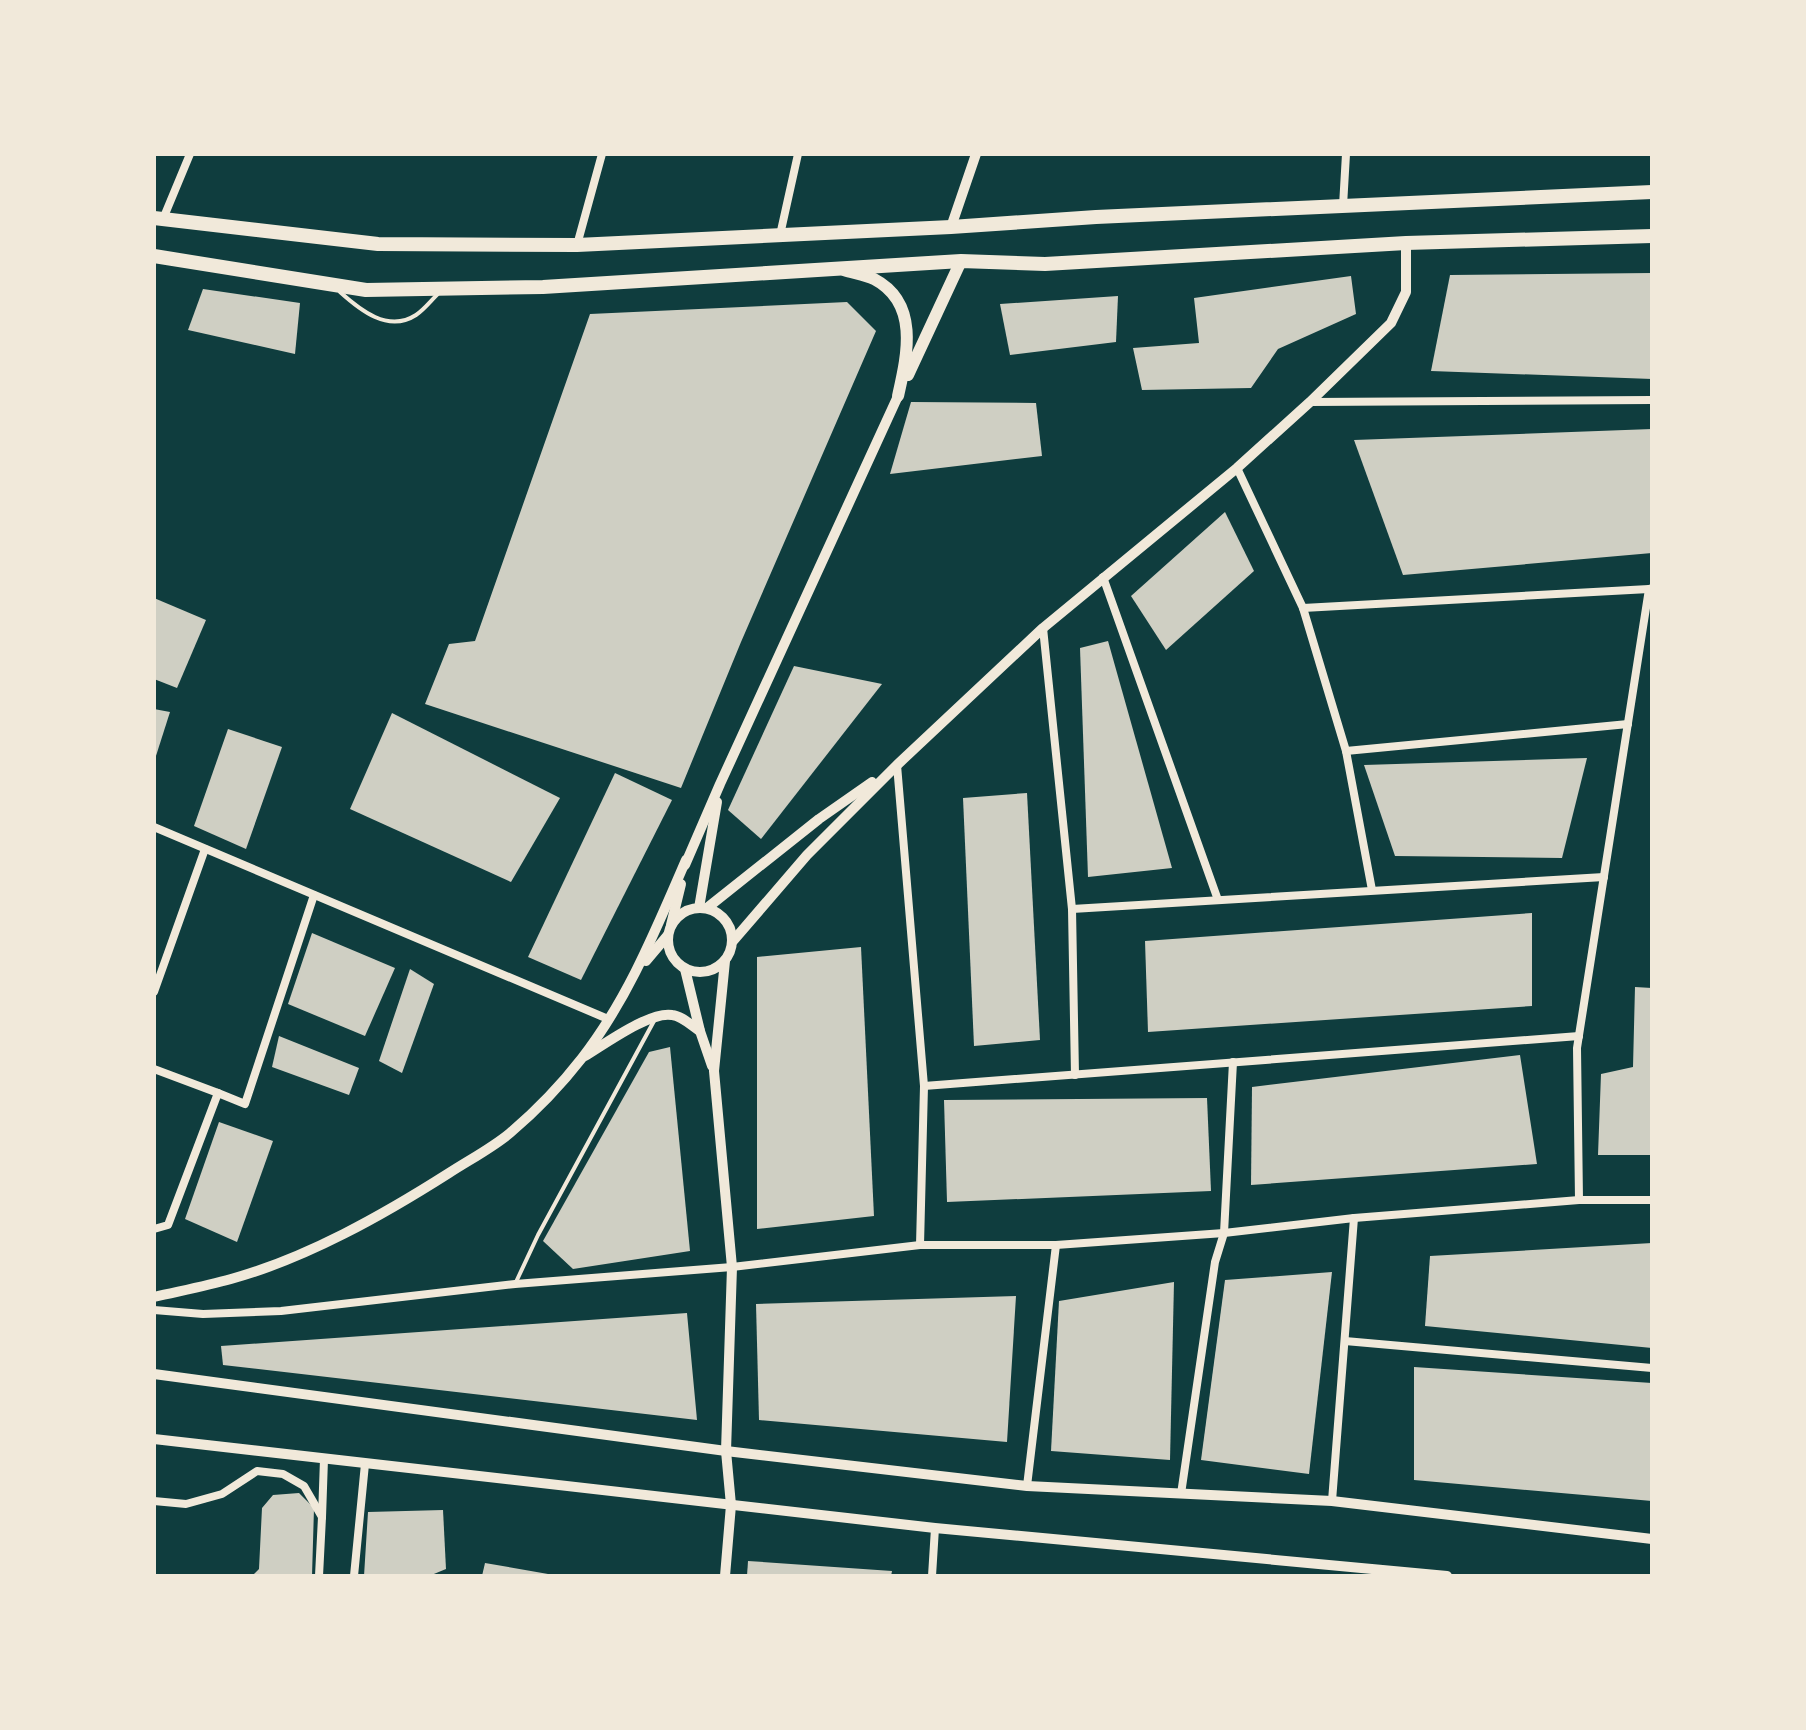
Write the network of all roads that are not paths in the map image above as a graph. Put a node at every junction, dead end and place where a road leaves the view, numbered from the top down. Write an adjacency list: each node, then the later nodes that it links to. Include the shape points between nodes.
1 (190, 154): 8 (street)
2 (602, 154): 13 (street)
3 (798, 154): 10 (street)
4 (976, 154): 9 (street)
5 (1346, 154): 7 (street)
6 (1652, 192): 7 (highway)
7 (1343, 206): 9 (highway)
8 (158, 219): 13 (highway, via 378,244)
9 (951, 227): 10 (highway)
10 (780, 235): 13 (highway)
11 (1652, 236): 12 (highway)
12 (1406, 243): 15 (highway, via 1045,264); 21 (street, via 1406,292 1391,323)
13 (577, 245)
14 (154, 256): 17 (highway)
15 (961, 261): 16 (highway); 19 (main road)
16 (841, 269): 18 (highway); 19 (main road, via 874,279 894,296 906,318 908,350)
17 (333, 285): 18 (highway); 18 (lane, via 367,315 401,321 416,315)
18 (444, 289)
19 (898, 396): 30 (street)
20 (1652, 400): 21 (street)
21 (1310, 402): 22 (street)
22 (1237, 468): 23 (street); 25 (street)
23 (1103, 577): 26 (street); 37 (street)
24 (1650, 588): 25 (street); 27 (street)
25 (1303, 608): 28 (street)
26 (1043, 628): 29 (street); 39 (street)
27 (1628, 724): 28 (street); 34 (street)
28 (1346, 751): 35 (street)
29 (897, 765): 38 (street); 41 (street, via 807,855); 55 (street)
30 (720, 784): 33 (street); 38 (street)
31 (154, 827): 32 (street)
32 (205, 849): 36 (street); 45 (street)
33 (686, 860): 40 (street); 44 (street)
34 (1604, 877): 35 (street); 49 (street)
35 (1372, 890): 37 (street)
36 (314, 895): 47 (street); 56 (street, via 245,1104)
37 (1218, 900): 39 (street)
38 (703, 908): 40 (street, via 686,911); 41 (street, via 726,920)
39 (1072, 909): 54 (street)
40 (670, 930): 43 (street, via 671,954); 44 (street)
41 (733, 941): 42 (street)
42 (725, 961): 43 (street, via 706,972); 53 (street)
43 (685, 969): 48 (street)
44 (637, 972): 47 (street)
45 (154, 992)
46 (655, 1018): 48 (street, via 671,1014); 50 (street); 65 (lane)
47 (608, 1019): 50 (street)
48 (700, 1031): 53 (street)
49 (1579, 1036): 51 (street); 57 (street)
50 (583, 1057): 66 (street, via 509,1134 382,1213 247,1274)
51 (1233, 1062): 54 (street); 61 (street)
52 (154, 1069): 56 (street)
53 (714, 1071): 64 (street)
54 (1075, 1075): 55 (street)
55 (924, 1086): 62 (street)
56 (218, 1093): 60 (street, via 168,1225)
57 (1579, 1200): 58 (street); 59 (street)
58 (1652, 1200)
59 (1354, 1218): 61 (street); 68 (street)
60 (154, 1229)
61 (1224, 1233): 63 (street); 78 (street, via 1215,1262)
62 (920, 1245): 63 (street); 64 (street)
63 (1056, 1245): 77 (street)
64 (732, 1267): 65 (street); 73 (street)
65 (515, 1284): 67 (street, via 281,1311)
66 (154, 1297)
67 (154, 1310)
68 (1345, 1341): 69 (street); 80 (street)
69 (1652, 1368)
70 (154, 1374): 73 (street)
71 (154, 1439): 72 (street)
72 (259, 1451): 74 (street); 76 (street)
73 (726, 1451): 77 (street); 81 (street)
74 (324, 1459): 75 (street); 82 (street)
75 (365, 1464): 81 (street); 87 (street)
76 (257, 1471): 79 (street, via 222,1494 186,1504); 82 (street, via 283,1474 304,1486)
77 (1027, 1486): 78 (street)
78 (1181, 1494): 80 (street)
79 (154, 1501)
80 (1332, 1501): 84 (street)
81 (731, 1505): 83 (street); 88 (street)
82 (322, 1517): 86 (street)
83 (935, 1528): 85 (street); 89 (street)
84 (1652, 1539)
85 (1403, 1574): 90 (street)
86 (319, 1576)
87 (354, 1576)
88 (725, 1576)
89 (932, 1576)
90 (1447, 1576)

